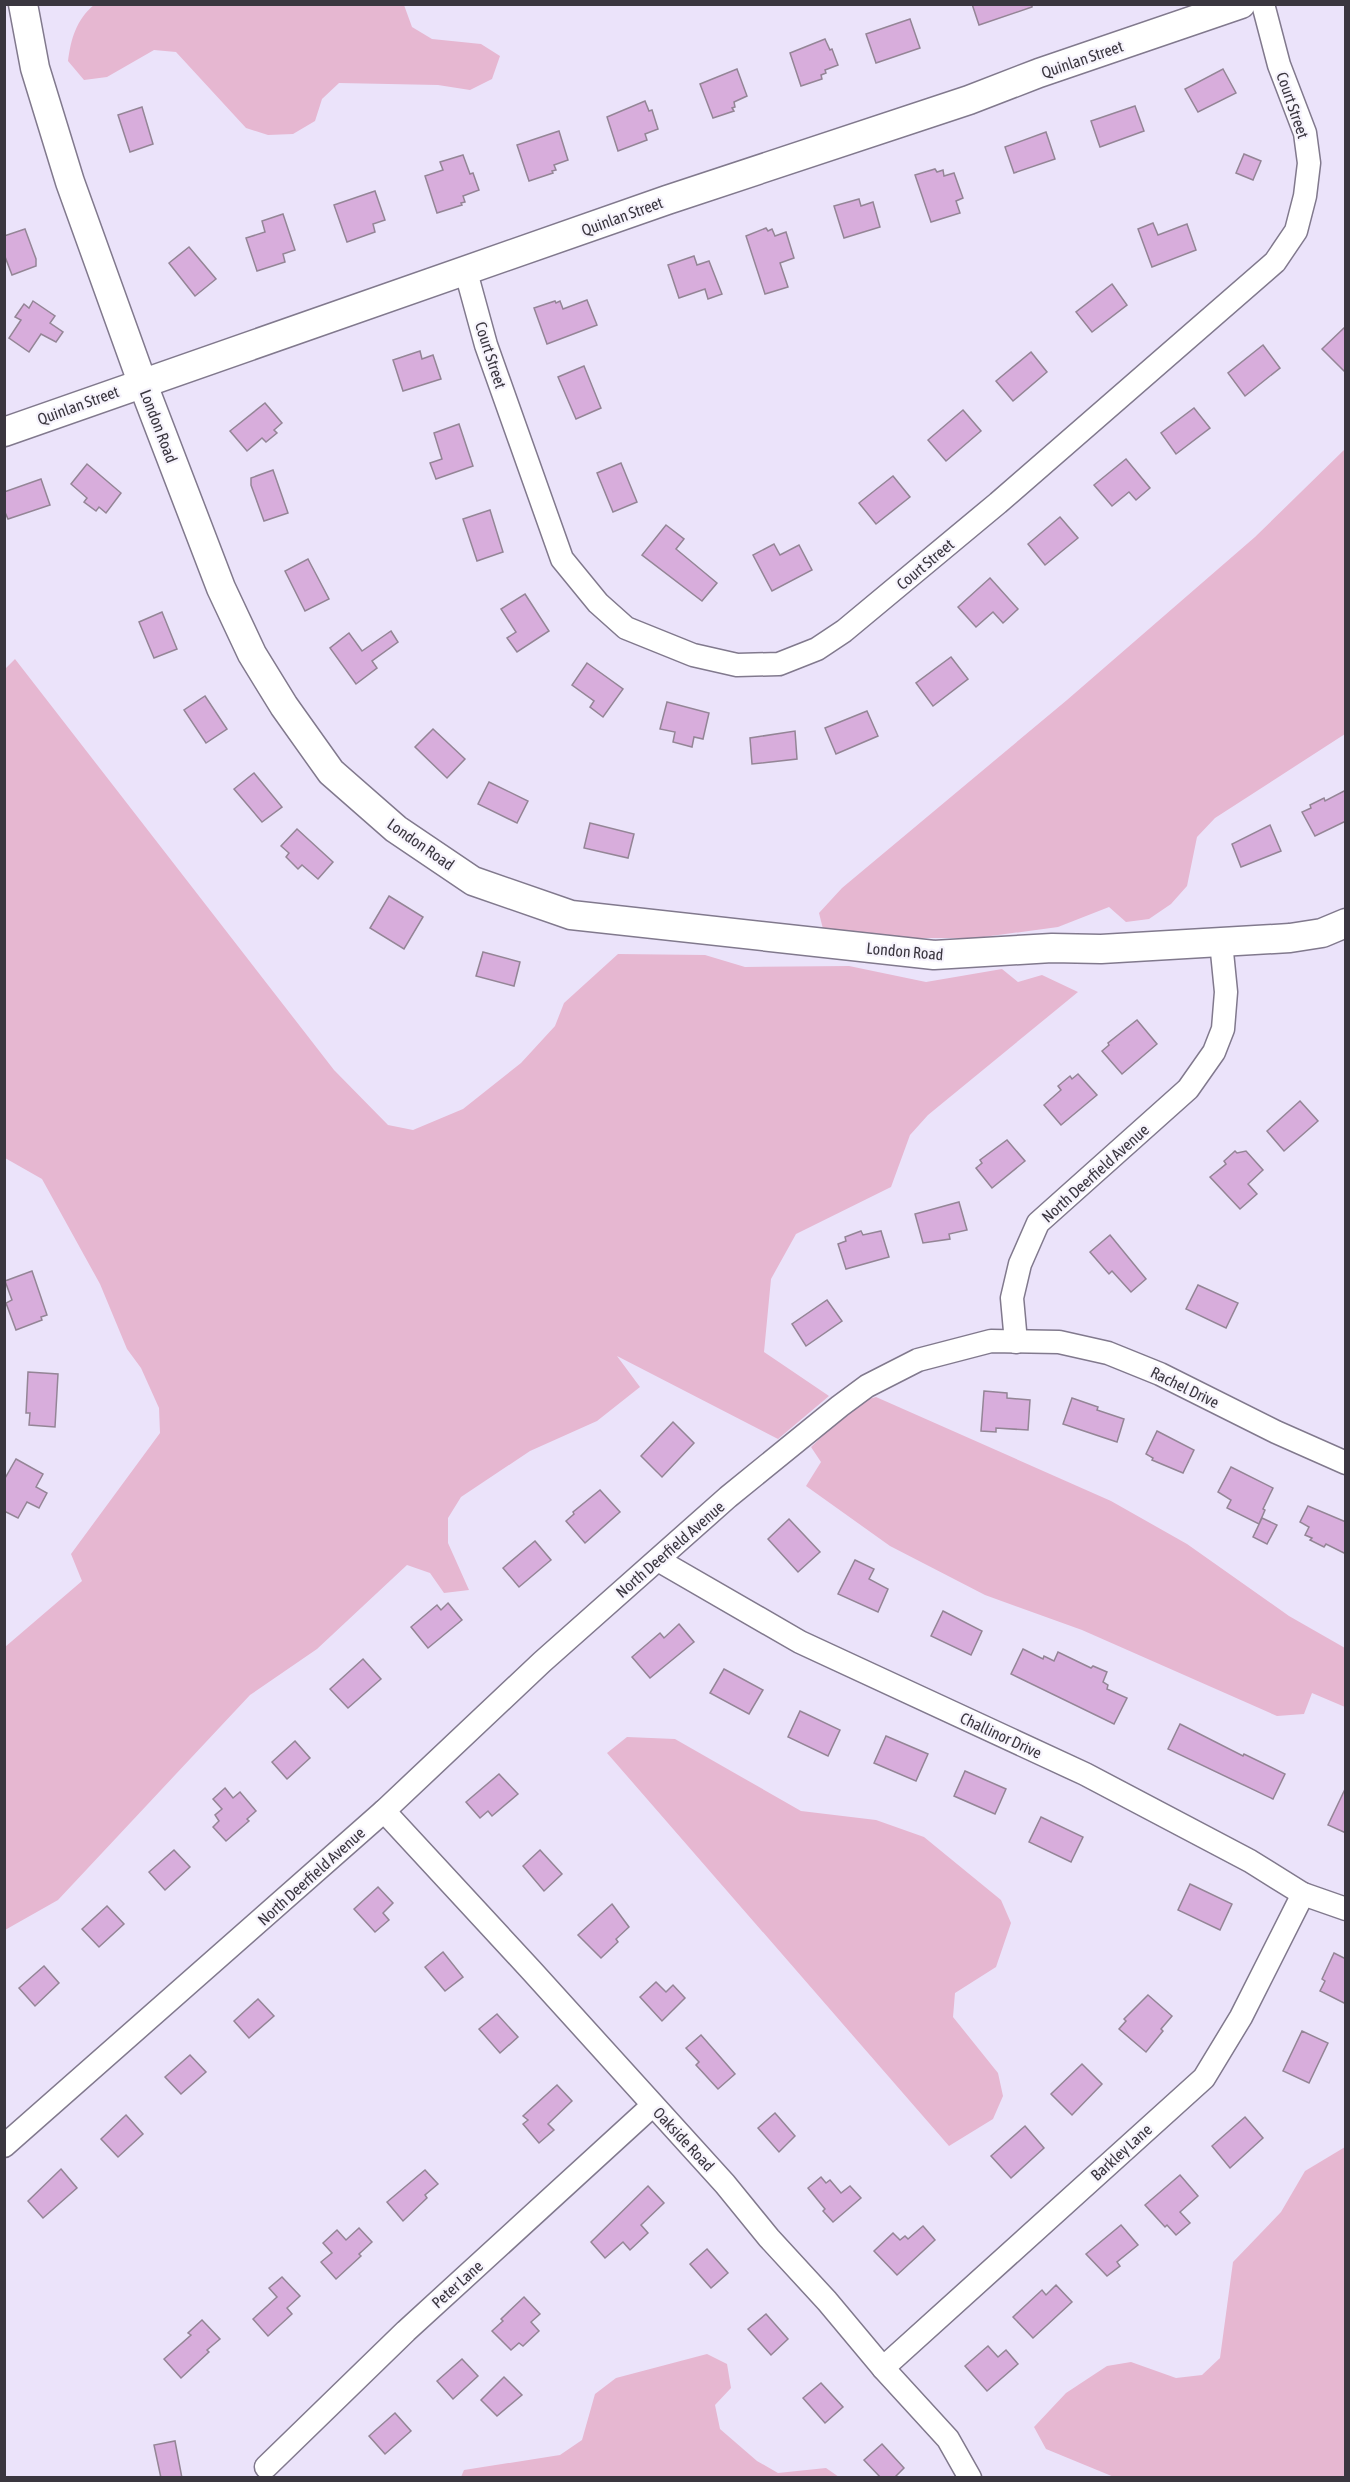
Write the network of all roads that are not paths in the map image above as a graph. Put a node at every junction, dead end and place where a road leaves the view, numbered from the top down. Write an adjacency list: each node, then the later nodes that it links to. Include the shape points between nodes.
1 (23, 4): 5 (street, London Road, via 35,68 70,182)
2 (1241, 4): 4 (street, Quinlan Street)
3 (1263, 4): 4 (street, Court Street, via 1279,65 1305,133 1309,163 1296,231 1275,262 844,632 817,649 778,664 737,665 693,655 626,628 598,603 562,559 490,356)
4 (466, 272): 5 (street, Quinlan Street)
5 (142, 382): 6 (street, Quinlan Street); 8 (street, London Road, via 221,588 252,654 284,706 332,772 396,829 474,881 571,915 934,956)
6 (4, 432)
7 (1346, 923): 8 (street, London Road, via 1322,933 1290,938)
8 (1221, 942): 9 (street, North Deerfield Avenue, via 1226,992 1223,1029 1214,1052 1188,1089 1038,1223 1020,1264 1012,1298)
9 (1016, 1342): 10 (street, Rachel Drive, via 1059,1342 1108,1353); 11 (street, North Deerfield Avenue, via 991,1341 918,1360 867,1386 728,1497)
10 (1346, 1462)
11 (658, 1560): 12 (street, North Deerfield Avenue, via 542,1662); 13 (street, Challinor Drive, via 800,1642 1085,1774)
12 (384, 1811): 15 (street, Oakside Road); 16 (street, North Deerfield Avenue)
13 (1303, 1893): 14 (street, Challinor Drive); 17 (street, Barkley Lane, via 1241,2017 1204,2078)
14 (1346, 1909)
15 (652, 2106): 17 (street, Oakside Road, via 725,2184); 18 (street, Peter Lane, via 406,2331)
16 (4, 2146)
17 (883, 2368): 19 (street, Oakside Road, via 948,2439)
18 (266, 2467)
19 (970, 2478)

